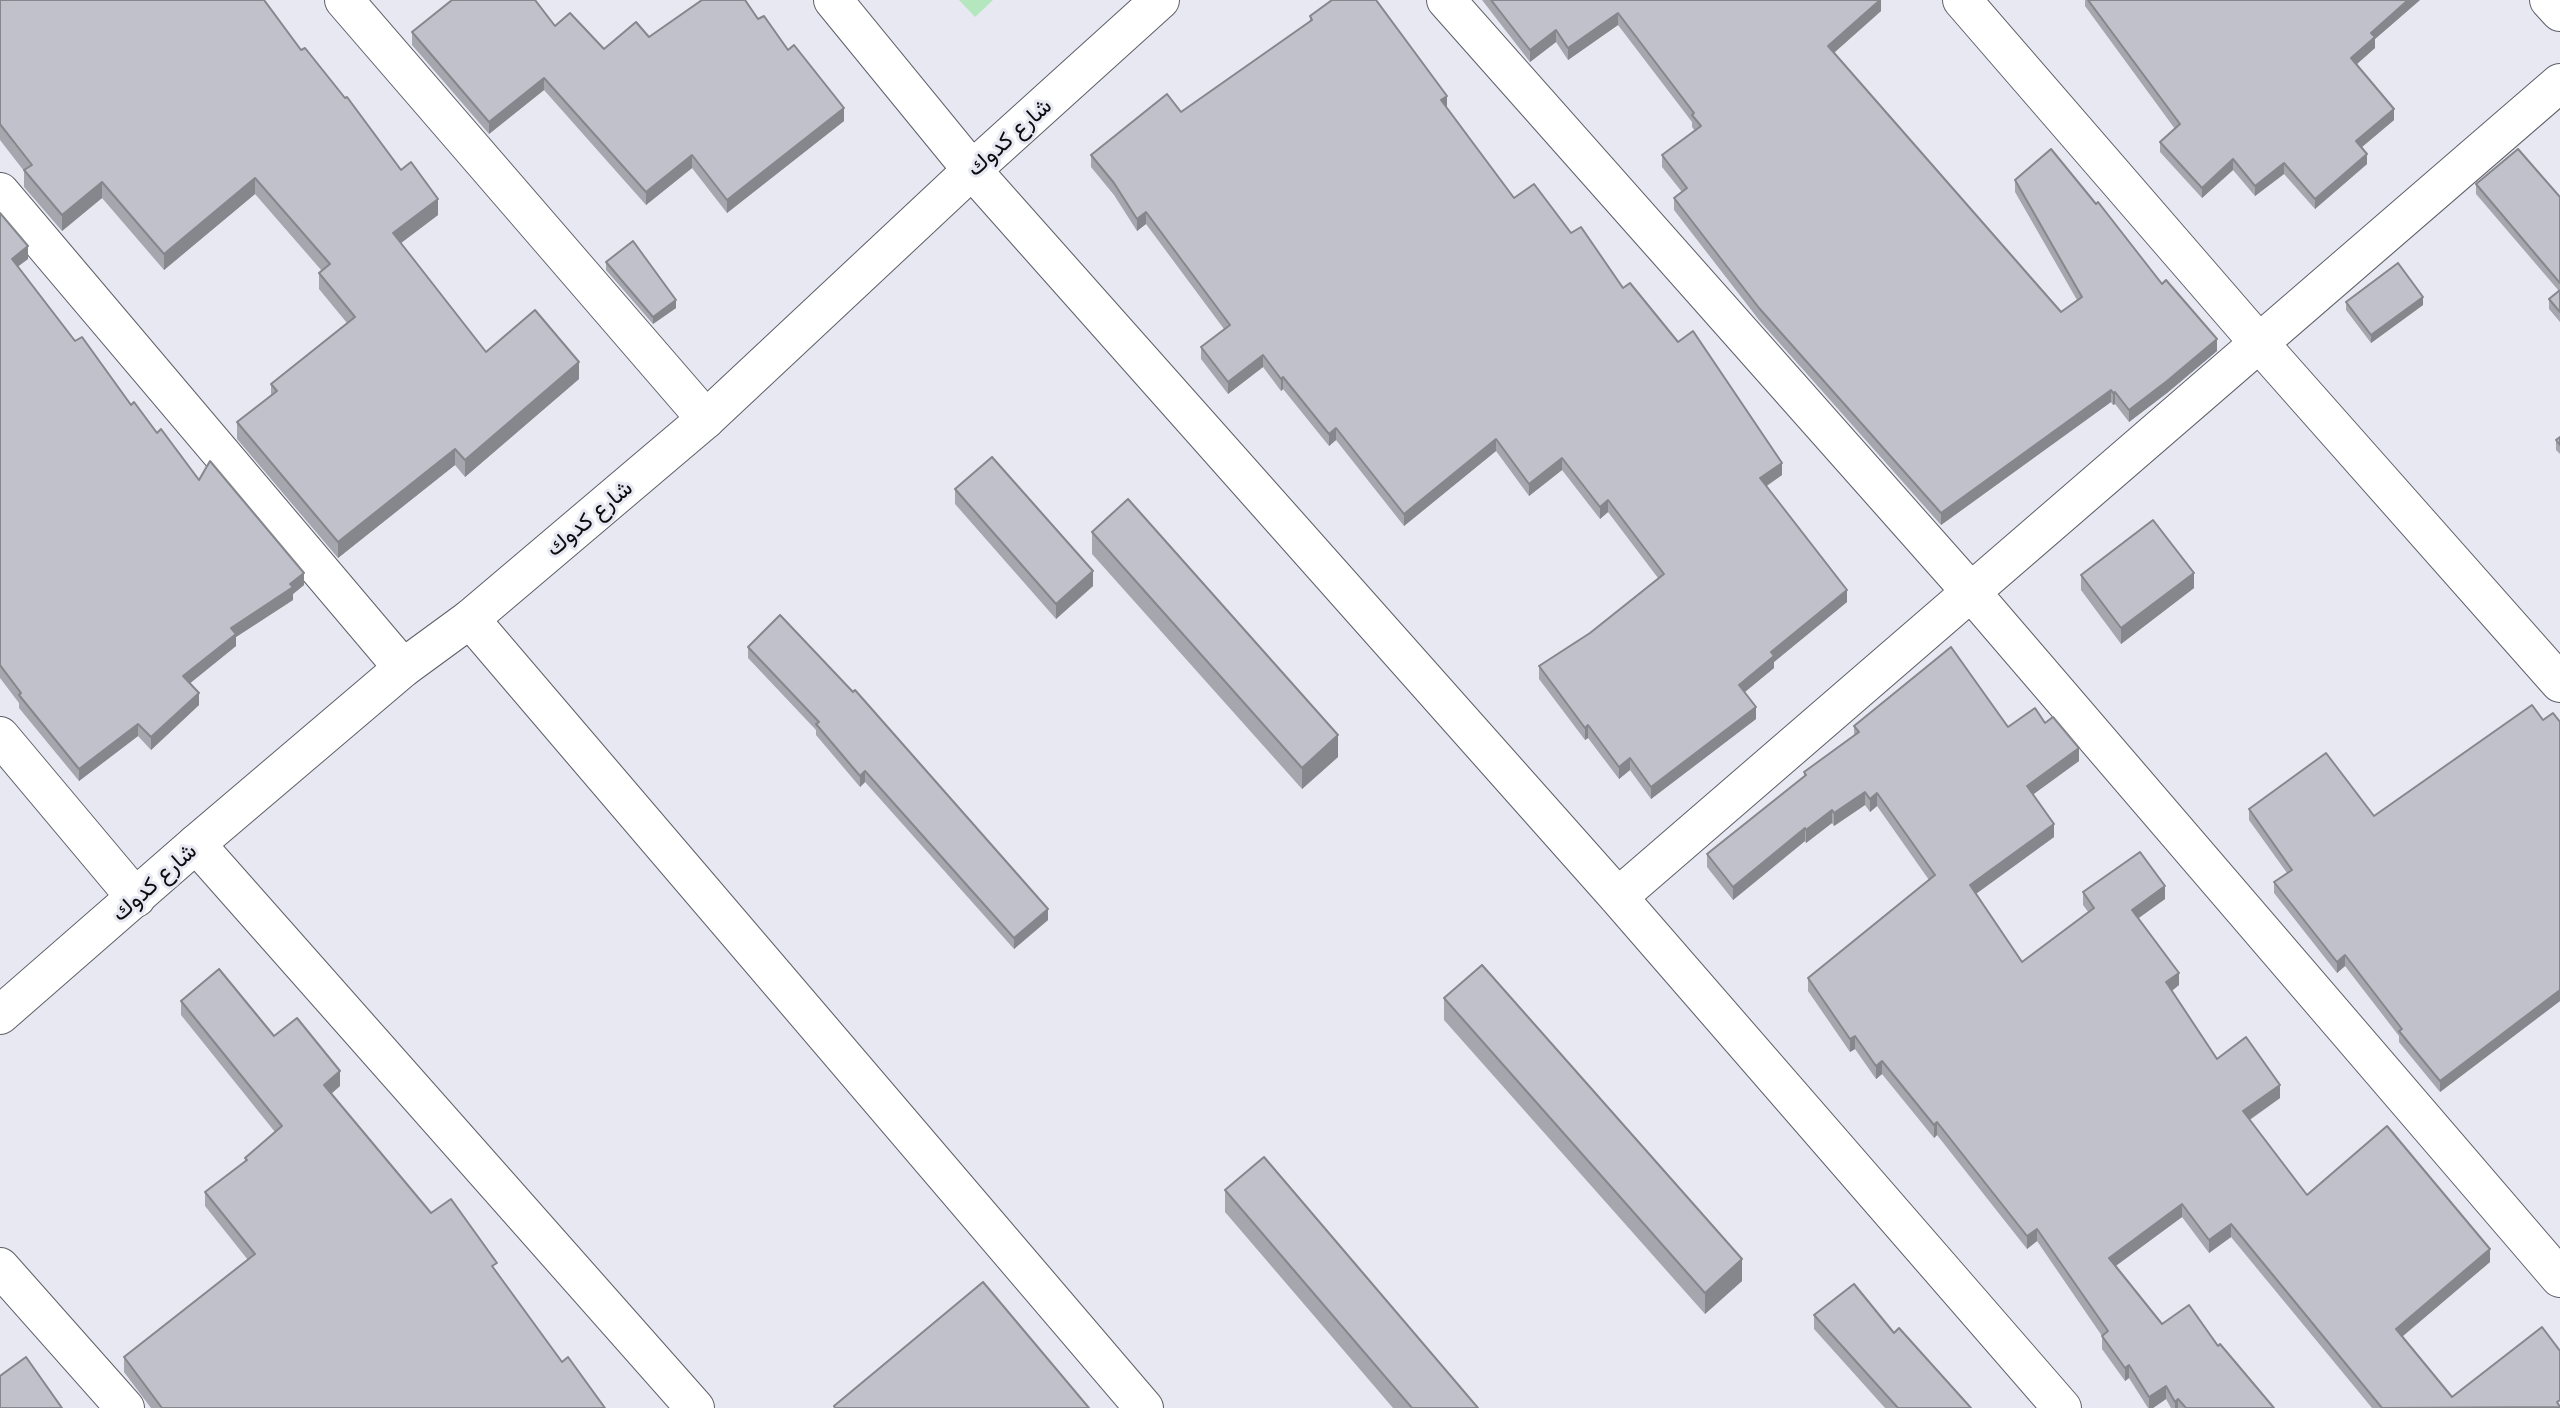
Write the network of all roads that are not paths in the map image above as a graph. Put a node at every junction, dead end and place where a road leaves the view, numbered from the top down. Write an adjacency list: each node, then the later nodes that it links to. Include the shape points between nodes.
1 (344, 0): 12 (street)
2 (833, 0): 9 (street)
3 (1160, 0): 9 (street, شارع كدوك)
4 (1447, 0): 13 (street)
5 (1962, 0): 11 (street)
6 (2550, 0): 7 (street)
7 (2560, 12)
8 (2560, 83): 11 (street)
9 (972, 170): 12 (street, شارع كدوك); 19 (street)
10 (0, 192): 15 (street)
11 (2259, 343): 13 (street); 16 (street)
12 (706, 419): 14 (street, شارع كدوك)
13 (1971, 592): 19 (street); 23 (street)
14 (470, 619): 15 (street, شارع كدوك); 26 (street)
15 (403, 668): 18 (street, شارع كدوك)
16 (2560, 683)
17 (0, 736): 20 (street)
18 (196, 844): 20 (street, شارع كدوك); 25 (street)
19 (1618, 897): 27 (street)
20 (136, 898): 21 (street, شارع كدوك)
21 (0, 1016)
22 (0, 1267): 24 (street)
23 (2560, 1278)
24 (125, 1408)
25 (695, 1408)
26 (1144, 1408)
27 (2062, 1408)

